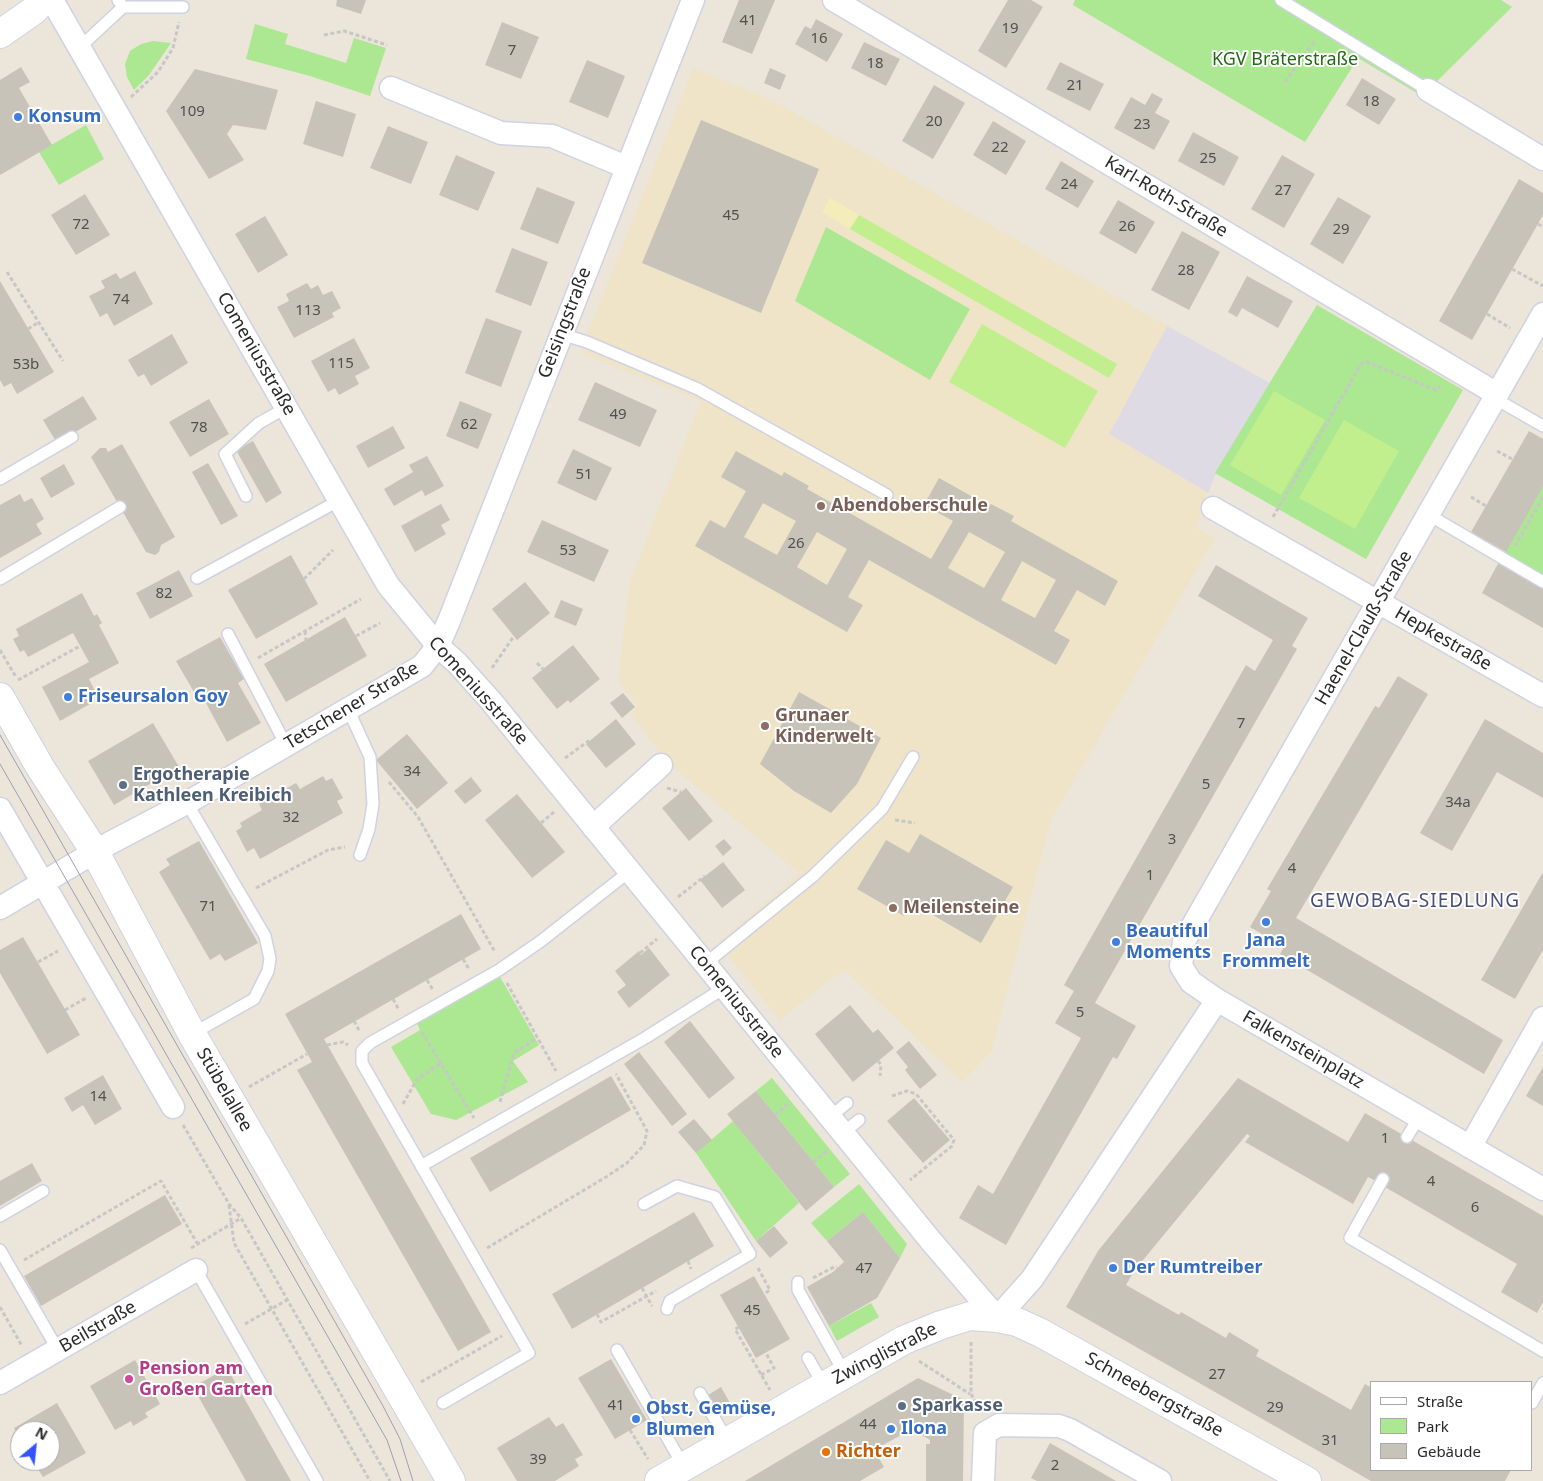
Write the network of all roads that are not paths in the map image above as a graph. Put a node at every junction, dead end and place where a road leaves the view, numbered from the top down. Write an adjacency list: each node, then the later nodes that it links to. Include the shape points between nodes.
1 (44, 0): 8 (street)
2 (52, 0): 9 (street, Comeniusstraße)
3 (693, 0): 13 (street, Geisingstraße)
4 (834, 0): 16 (street, Karl-Roth-Straße)
5 (1281, 0): 11 (lane)
6 (121, 4): 7 (lane); 9 (lane)
7 (183, 7)
8 (0, 34)
9 (79, 48): 17 (street, Comeniusstraße)
10 (391, 88): 13 (street, via 501,133 552,136)
11 (1428, 90): 12 (street)
12 (1543, 159)
13 (626, 167): 15 (street, Geisingstraße)
14 (1543, 314): 16 (street, Haenel-Clauß-Straße)
15 (561, 334): 21 (lane, via 698,389); 32 (street, Geisingstraße)
16 (1496, 396): 18 (lane); 26 (street, Haenel-Clauß-Straße)
17 (286, 408): 22 (lane, via 260,423 225,454); 23 (street, Comeniusstraße)
18 (1543, 426)
19 (72, 438): 20 (lane)
20 (0, 479)
21 (887, 495)
22 (246, 496)
23 (340, 500): 27 (lane); 32 (street, Comeniusstraße, via 388,585)
24 (120, 507): 28 (lane)
25 (1213, 508): 30 (street, Hepkestraße)
26 (1429, 515): 29 (lane); 30 (street, Haenel-Clauß-Straße)
27 (197, 578)
28 (0, 579)
29 (1543, 582)
30 (1379, 602): 34 (street, Hepkestraße); 47 (street, Haenel-Clauß-Straße)
31 (228, 634): 36 (lane)
32 (438, 646): 35 (street, Tetschener Straße, via 422,666); 41 (street, Comeniusstraße, via 486,696)
33 (9, 688): 42 (street, Stübelallee, via 40,767)
34 (1543, 696)
35 (348, 709): 36 (street, Tetschener Straße); 43 (lane, via 370,757 373,804 369,829)
36 (286, 745): 39 (street, Tetschener Straße)
37 (913, 758): 48 (lane, via 882,809 813,876)
38 (661, 765): 41 (street)
39 (187, 803): 42 (street, Tetschener Straße); 52 (lane, via 265,936 270,960 254,999)
40 (0, 809): 45 (street)
41 (593, 827): 44 (street, Comeniusstraße)
42 (95, 852): 45 (street, Tetschener Straße); 52 (street, Stübelallee)
43 (360, 852)
44 (630, 871): 48 (street, Comeniusstraße); 57 (lane, via 499,970 370,1043 362,1051 362,1063)
45 (43, 882): 46 (street, Tetschener Straße); 53 (street)
46 (0, 908)
47 (1184, 941): 50 (street, Falkensteinplatz, via 1181,966 1191,982)
48 (705, 964): 49 (street, Comeniusstraße)
49 (724, 988): 57 (lane, via 608,1060); 67 (street, Comeniusstraße, via 842,1125)
50 (1217, 1000): 54 (street, Falkensteinplatz); 67 (street, via 1032,1279)
51 (1543, 1018): 56 (street)
52 (192, 1034): 81 (street, Stübelallee)
53 (173, 1107)
54 (1419, 1117): 55 (lane); 56 (street, Falkensteinplatz)
55 (1408, 1138)
56 (1470, 1147): 59 (street, Falkensteinplatz)
57 (421, 1166): 77 (lane, via 529,1353)
58 (1384, 1179): 70 (lane, via 1350,1238)
59 (1543, 1189)
60 (43, 1191): 62 (lane)
61 (644, 1204): 66 (lane, via 677,1186 715,1196 750,1254 670,1301)
62 (0, 1216)
63 (0, 1250): 68 (lane)
64 (196, 1270): 68 (street, Beilstraße); 80 (lane)
65 (798, 1286): 72 (lane)
66 (668, 1309)
67 (984, 1317): 72 (street, Zwinglistraße, via 941,1325 904,1340); 85 (street, Schneebergstraße, via 1017,1322 1041,1332)
68 (58, 1350): 73 (street, Beilstraße)
69 (617, 1350): 79 (lane)
70 (1543, 1351)
71 (808, 1358): 72 (lane)
72 (834, 1380): 78 (street, Zwinglistraße)
73 (0, 1383)
74 (1543, 1383): 76 (lane)
75 (700, 1392): 78 (lane)
76 (1533, 1401)
77 (443, 1403)
78 (728, 1442): 79 (street, Zwinglistraße)
79 (684, 1467): 82 (street, Zwinglistraße)
80 (317, 1481)
81 (451, 1481)
82 (659, 1481)
83 (983, 1481): 84 (street, via 986,1433 999,1425 1059,1426)
84 (1160, 1481)
85 (1307, 1481)

